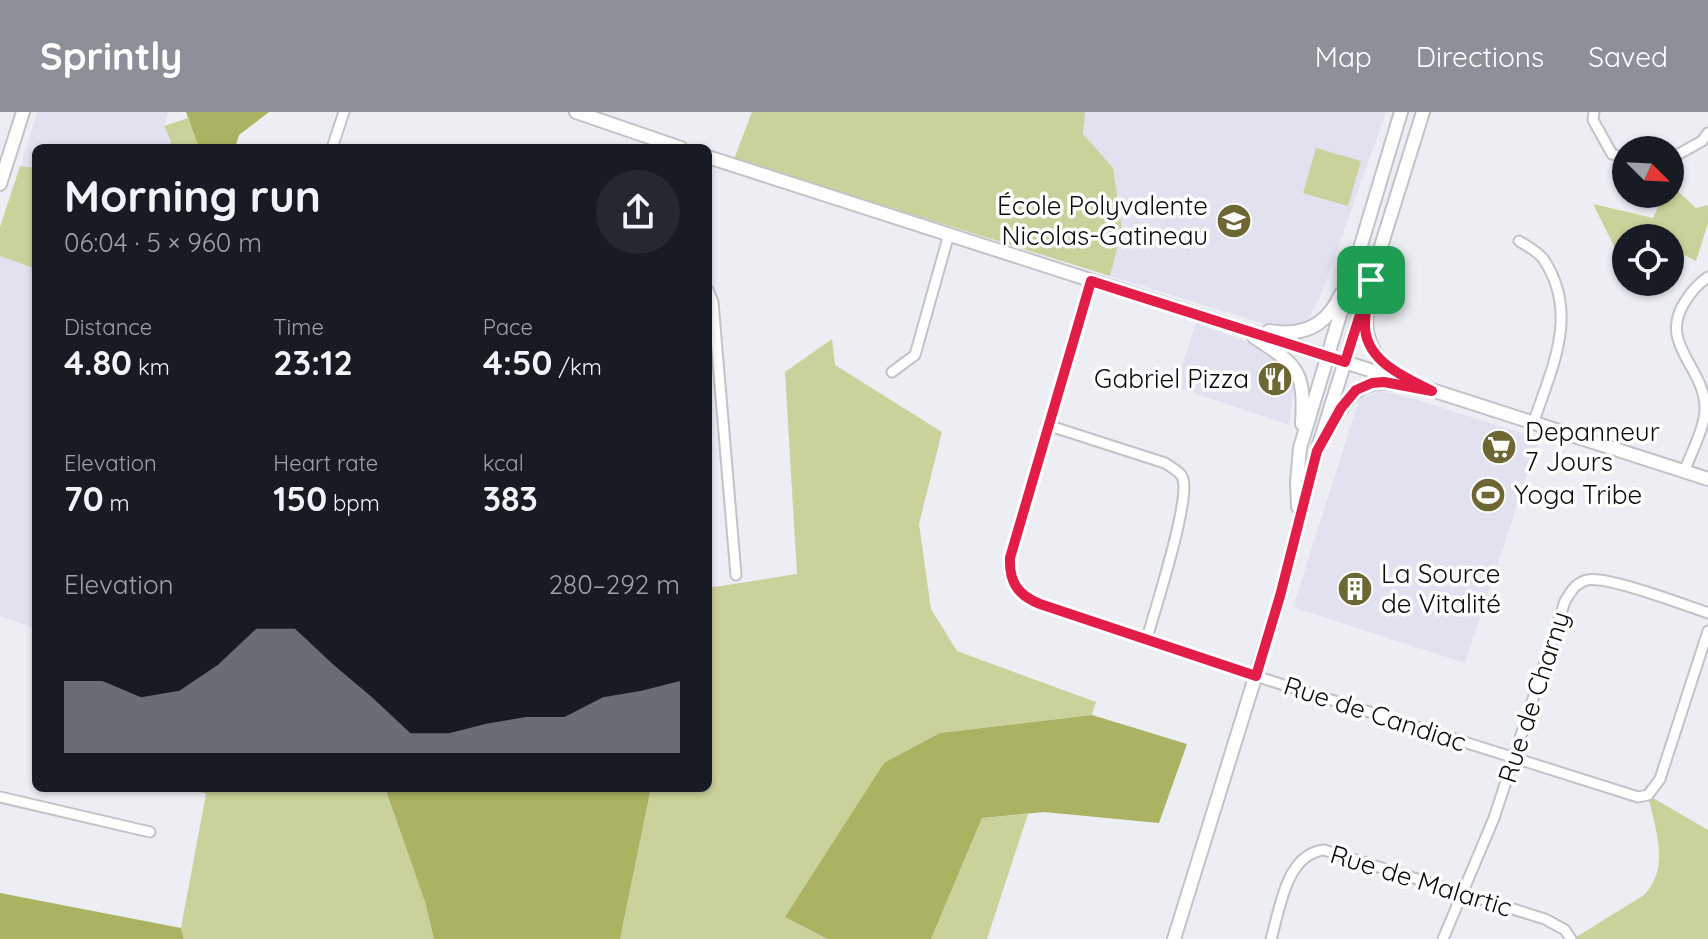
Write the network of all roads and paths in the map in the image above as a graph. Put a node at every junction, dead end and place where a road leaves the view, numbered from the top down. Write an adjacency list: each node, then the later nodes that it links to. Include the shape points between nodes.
1 (23, 112): 13 (main road)
2 (344, 112): 8 (street)
3 (576, 112): 9 (main road)
4 (1401, 112): 16 (main road)
5 (1423, 112): 18 (main road)
6 (1594, 112): 11 (street, via 1593,120)
7 (1708, 133): 10 (street)
8 (333, 144)
9 (669, 144)
10 (1684, 151)
11 (1612, 154)
12 (712, 158): 14 (main road)
13 (0, 184)
14 (949, 234): 19 (main road); 24 (street, via 915,355)
15 (1519, 241): 26 (street, via 1544,258 1563,306 1559,345)
16 (1355, 263): 21 (main road, via 1336,305 1314,327 1285,334); 22 (main road)
17 (1708, 277): 30 (street, via 1692,291 1675,325 1705,409)
18 (1371, 280): 23 (main road); 25 (main road, via 1365,325 1372,347 1395,373)
19 (1091, 281): 21 (main road); 27 (street, Rue de Candiac)
20 (712, 300): 33 (street)
21 (1238, 327): 22 (main road); 28 (main road, via 1282,355 1297,372 1303,394)
22 (1327, 357): 23 (main road); 28 (main road)
23 (1345, 362): 25 (main road); 29 (main road)
24 (892, 372)
25 (1432, 391): 26 (main road); 29 (main road, via 1384,382 1363,385 1349,395)
26 (1533, 424): 30 (main road)
27 (1047, 425): 36 (street, Rue de Candiac, via 1010,558 1013,586 1030,600); 36 (street, via 1165,463 1183,480 1182,511)
28 (1300, 448): 32 (main road)
29 (1317, 451): 32 (main road)
30 (1684, 472): 31 (main road)
31 (1708, 479)
32 (1298, 522): 37 (main road)
33 (736, 575)
34 (1708, 613): 38 (street, Rue de Charny, via 1599,579 1579,583 1565,601)
35 (1708, 631): 38 (street, Rue de Candiac, via 1660,779 1648,795 1620,793)
36 (1147, 638): 37 (street, Rue de Candiac)
37 (1256, 676): 38 (street, Rue de Candiac); 42 (main road)
38 (1512, 758): 41 (street, Rue de Charny, via 1494,818)
39 (0, 797): 40 (street)
40 (150, 832)
41 (1461, 891): 43 (street, Rue de Malartic, via 1318,851 1292,874); 44 (street, Rue de Charny); 45 (street, Rue de Malartic, via 1556,923)
42 (1174, 939)
43 (1271, 939)
44 (1443, 939)
45 (1571, 939)

